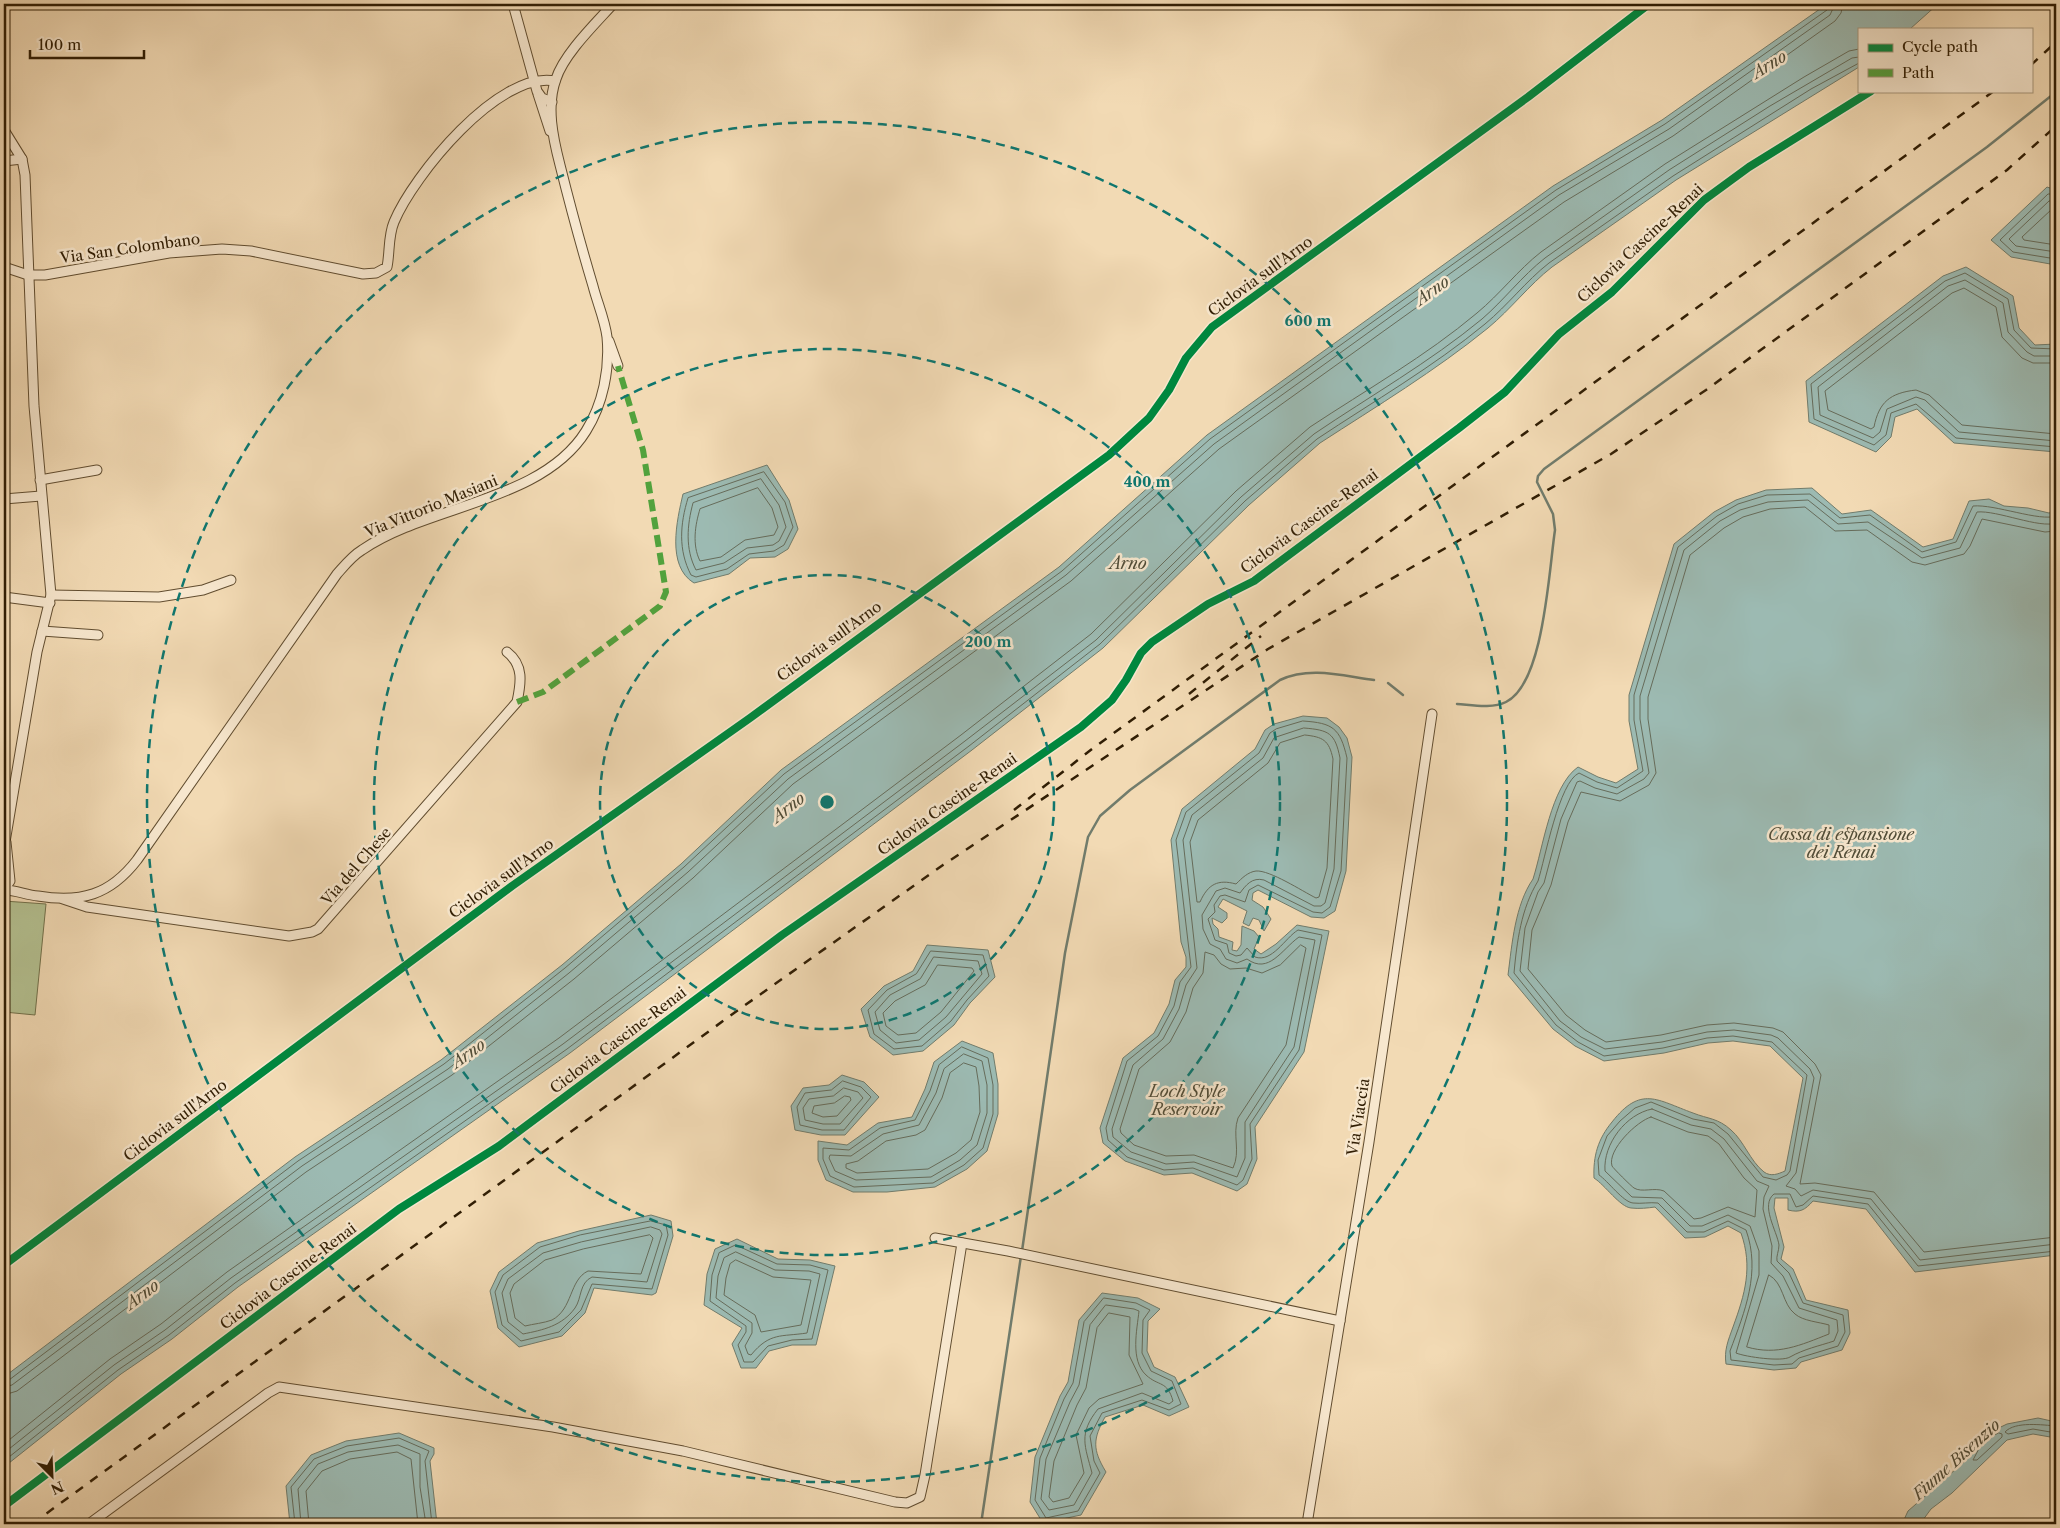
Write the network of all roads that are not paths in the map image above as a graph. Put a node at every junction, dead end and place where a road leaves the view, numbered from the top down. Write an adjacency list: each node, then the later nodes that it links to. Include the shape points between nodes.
1 (513, 4): 4 (street)
2 (612, 4): 3 (street)
3 (555, 81): 4 (street, Via San Colombano); 5 (street, Via Vittorio Masiani)
4 (535, 87): 5 (street, via 542,98); 7 (street); 11 (street, Via San Colombano, via 515,88 502,96 464,126 435,158 400,208 392,224 387,267 376,273 363,274 251,250 222,249 169,253 45,274)
5 (552, 102): 7 (street, Via Vittorio Masiani)
6 (4, 130): 8 (street)
7 (555, 146): 12 (street, Via Vittorio Masiani)
8 (22, 159): 9 (street); 11 (street, via 28,207)
9 (4, 161)
10 (4, 267): 11 (street)
11 (28, 274): 15 (street)
12 (606, 336): 13 (street); 29 (street, Via Vittorio Masiani, via 605,374 600,400 575,446 535,478 388,535 349,561 133,865 114,885)
13 (618, 366)
14 (97, 470): 15 (street)
15 (40, 480): 16 (street)
16 (41, 496): 17 (street); 20 (street)
17 (4, 499)
18 (231, 580): 20 (street, via 203,590 159,597)
19 (4, 598): 20 (street)
20 (51, 599): 21 (street)
21 (42, 632): 22 (street); 25 (street)
22 (98, 635)
23 (507, 652): 33 (street, Via del Chese, via 515,660 521,679 517,702 318,929 289,936)
24 (1432, 714): 36 (street, Via Viaccia)
25 (5, 845): 26 (street)
26 (8, 873): 27 (street, via 9,884); 28 (street)
27 (4, 889): 28 (street, Via del Chese)
28 (17, 890): 31 (street, Via del Chese, via 29,895)
29 (98, 893): 30 (street, Via del Chese); 33 (street)
30 (88, 896): 31 (street, Via del Chese); 32 (street)
31 (60, 898): 32 (street, Via del Chese)
32 (87, 908): 33 (street, Via del Chese)
33 (110, 910)
34 (935, 1238): 35 (street)
35 (962, 1243): 36 (street); 37 (street, via 925,1474 920,1497 907,1503 683,1451 279,1387)
36 (1340, 1321): 38 (street, Via Viaccia)
37 (90, 1524)
38 (1307, 1524)

